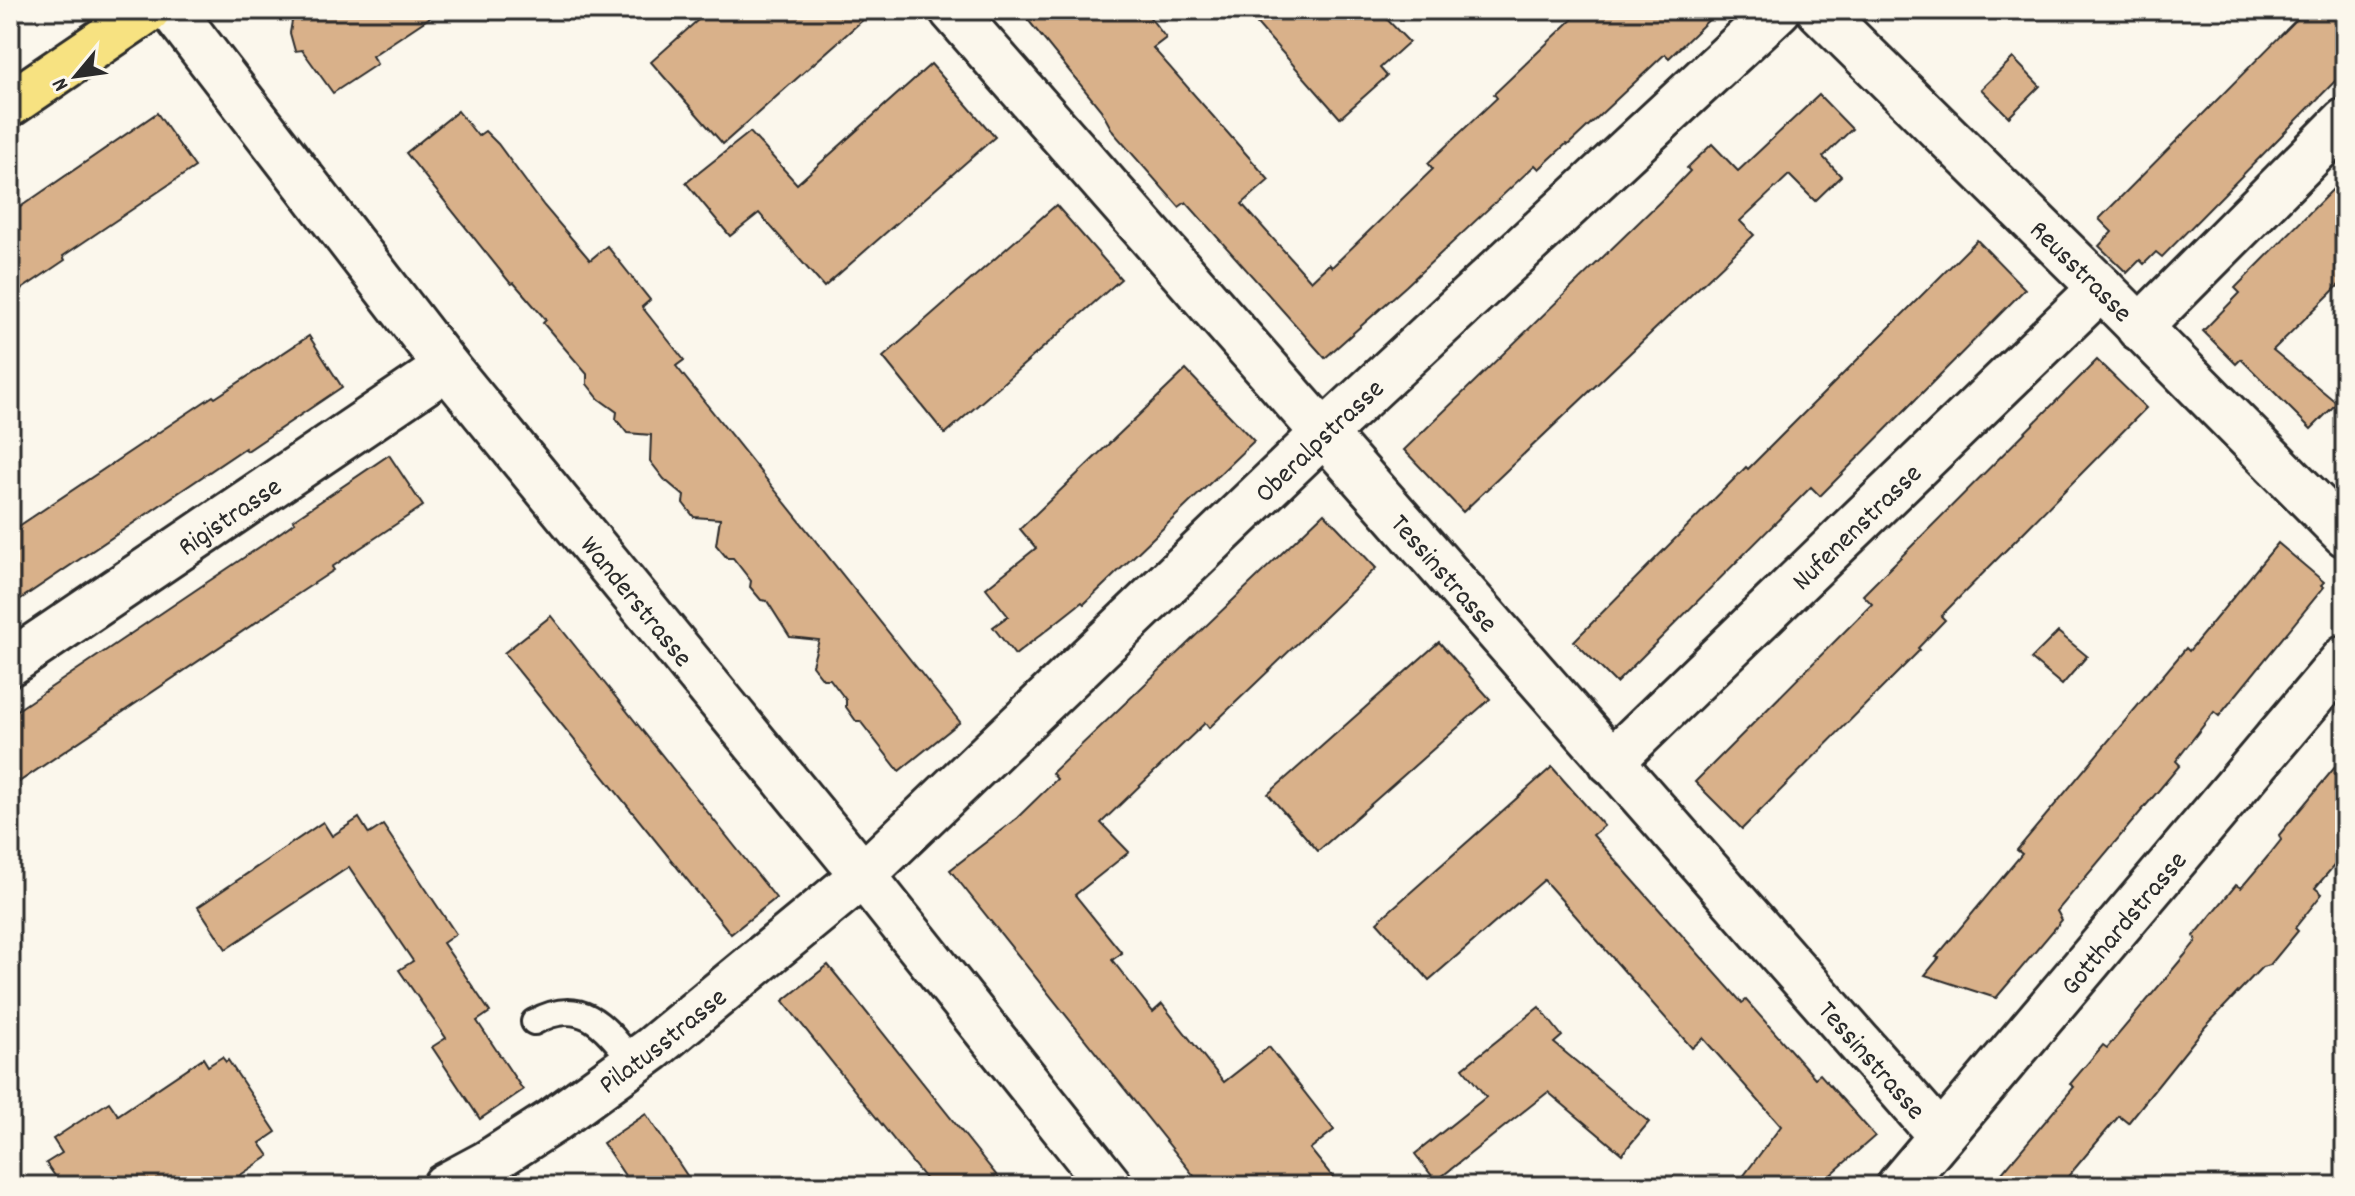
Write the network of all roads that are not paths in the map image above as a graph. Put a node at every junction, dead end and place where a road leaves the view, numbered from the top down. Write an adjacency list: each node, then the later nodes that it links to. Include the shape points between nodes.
1 (148, 10): 6 (main road)
2 (172, 10): 10 (street, Wanderstrasse)
3 (952, 10): 11 (street, Tessinstrasse)
4 (1778, 10): 11 (street, Oberalpstrasse)
5 (1819, 10): 8 (street, Reusstrasse)
6 (10, 104)
7 (2345, 121): 9 (street)
8 (2101, 288): 9 (street, Reusstrasse); 15 (street, Nufenenstrasse)
9 (2139, 328): 12 (street, Reusstrasse)
10 (447, 367): 14 (street, Rigistrasse); 16 (street, Wanderstrasse)
11 (1323, 434): 15 (street, Tessinstrasse); 16 (street, Oberalpstrasse)
12 (2345, 534)
13 (2345, 658): 19 (street, Gotthardstrasse)
14 (10, 663)
15 (1611, 762): 19 (street, Tessinstrasse)
16 (863, 875): 18 (street, Pilatusstrasse); 21 (street, Wanderstrasse)
17 (534, 1022): 18 (lane, via 565,1012 587,1016 603,1024)
18 (633, 1062): 20 (street, Pilatusstrasse, via 553,1121)
19 (1940, 1135): 22 (street, Gotthardstrasse)
20 (445, 1186)
21 (1110, 1186)
22 (1899, 1186)

